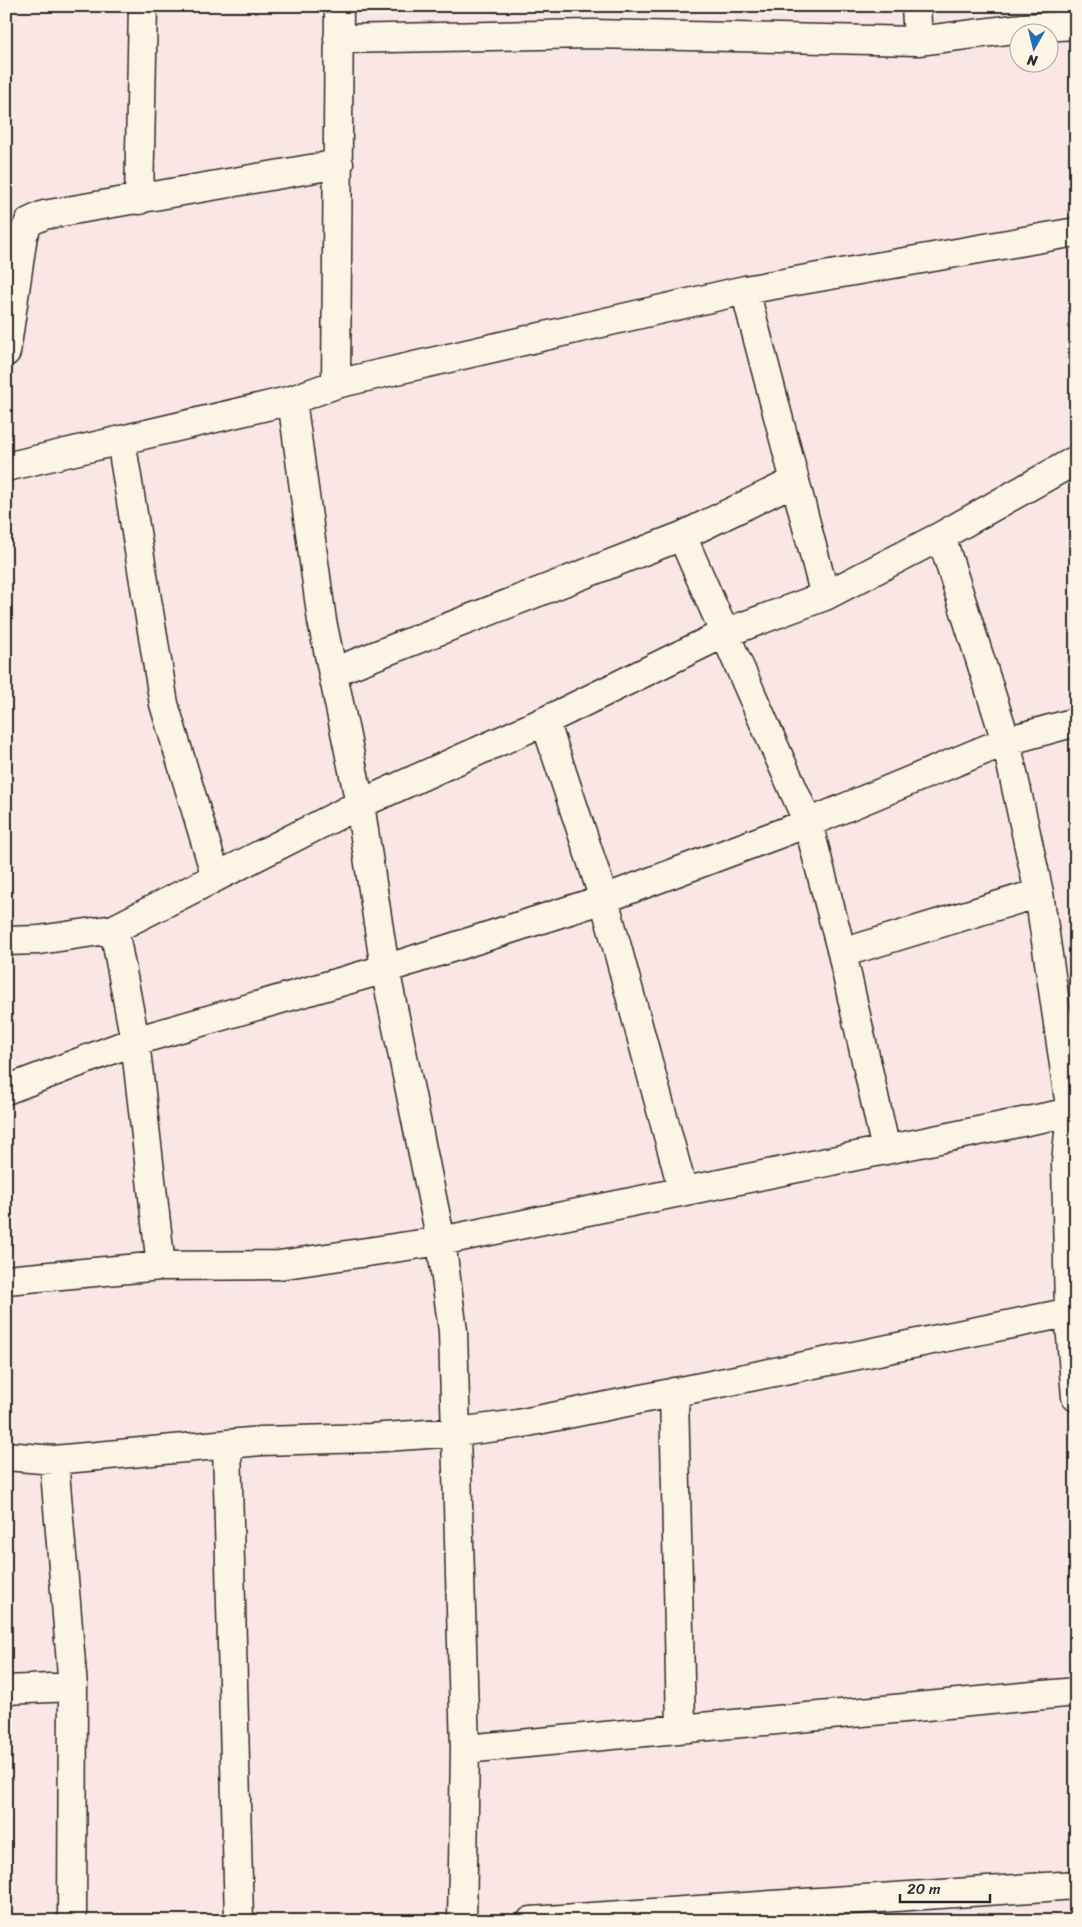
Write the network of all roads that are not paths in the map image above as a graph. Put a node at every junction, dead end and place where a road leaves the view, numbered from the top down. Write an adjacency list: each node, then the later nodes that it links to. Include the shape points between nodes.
1 (143, 6): 8 (street)
2 (339, 6): 5 (street)
3 (916, 6): 6 (street)
4 (1076, 25): 6 (street)
5 (338, 39): 6 (street, via 592,34); 7 (street)
6 (918, 41)
7 (339, 164): 8 (street); 12 (street)
8 (139, 200): 11 (street, via 44,215 29,222 23,236)
9 (1076, 232): 10 (street)
10 (745, 290): 12 (street); 17 (street)
11 (6, 352)
12 (336, 384): 13 (street)
13 (292, 400): 14 (street); 22 (street, via 322,621)
14 (122, 440): 16 (street); 28 (street, via 164,704)
15 (1076, 460): 19 (street)
16 (6, 466)
17 (795, 481): 18 (street); 20 (street)
18 (682, 536): 21 (street); 22 (street)
19 (941, 536): 20 (street); 25 (street)
20 (825, 596): 21 (street)
21 (726, 633): 23 (street); 27 (street)
22 (333, 672): 26 (street)
23 (545, 721): 26 (street); 30 (street)
24 (1076, 722): 25 (street)
25 (1006, 741): 27 (street); 29 (street)
26 (360, 804): 28 (street); 34 (street)
27 (808, 823): 30 (street); 33 (street)
28 (216, 877): 31 (street)
29 (1039, 893): 33 (street); 37 (street)
30 (604, 899): 34 (street); 39 (street)
31 (114, 929): 32 (street, via 40,940); 35 (street)
32 (6, 941)
33 (842, 953): 38 (street)
34 (385, 969): 35 (street); 40 (street)
35 (135, 1040): 36 (street); 41 (street)
36 (6, 1090)
37 (1073, 1112): 38 (street); 43 (street, via 1066,1162)
38 (886, 1150): 39 (street)
39 (683, 1191): 40 (street)
40 (442, 1241): 41 (street, via 279,1265); 46 (street, via 453,1331)
41 (161, 1266): 42 (street)
42 (6, 1280)
43 (1072, 1312): 44 (street); 45 (street)
44 (674, 1392): 46 (street, via 518,1424); 53 (street)
45 (1076, 1397)
46 (457, 1432): 47 (street); 54 (street)
47 (227, 1444): 49 (street); 58 (street)
48 (6, 1456): 49 (street)
49 (54, 1460): 50 (street)
50 (73, 1687): 51 (street); 57 (street)
51 (6, 1690)
52 (1076, 1692): 53 (street)
53 (681, 1727): 54 (street)
54 (464, 1748): 59 (street)
55 (1076, 1885): 56 (street)
56 (671, 1915): 60 (street)
57 (72, 1921)
58 (239, 1921)
59 (462, 1921)
60 (530, 1921)

